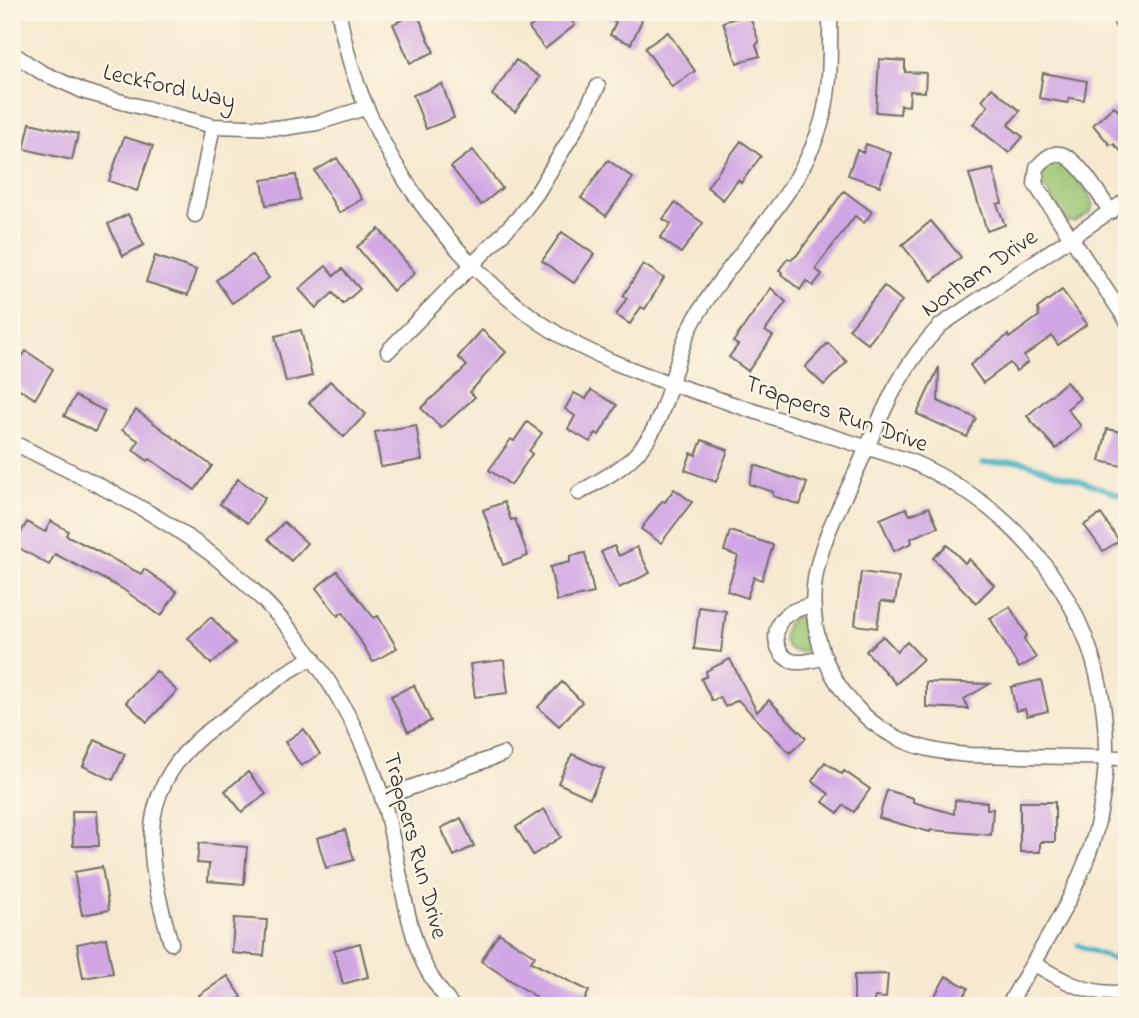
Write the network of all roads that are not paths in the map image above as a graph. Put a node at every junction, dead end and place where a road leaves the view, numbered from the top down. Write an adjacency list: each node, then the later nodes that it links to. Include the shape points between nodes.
1 (339, 12): 7 (street, Trappers Run Drive)
2 (830, 12): 16 (street, via 826,98 811,151 794,182 698,313)
3 (1117, 12): 4 (street)
4 (1127, 34)
5 (12, 53): 8 (street, Leckford Way, via 85,92)
6 (598, 86): 13 (street, via 537,193)
7 (365, 108): 8 (street, Leckford Way, via 284,128); 13 (street, Trappers Run Drive, via 409,189)
8 (213, 127): 11 (street)
9 (1127, 201): 10 (street, Norham Drive)
10 (1111, 212): 12 (street, Norham Drive); 12 (street, via 1072,159 1060,154 1048,157 1037,167 1035,184)
11 (195, 215)
12 (1071, 237): 14 (street); 18 (street, Norham Drive, via 926,340 898,380)
13 (473, 264): 15 (street); 16 (street, Trappers Run Drive, via 530,315 566,338)
14 (1127, 321)
15 (388, 351)
16 (670, 383): 18 (street, Trappers Run Drive); 19 (street, via 651,434 637,453)
17 (12, 442): 21 (street, Trappers Run Drive, via 156,516 209,552 268,604)
18 (867, 448): 20 (street, Norham Drive, via 823,548); 24 (street, Trappers Run Drive, via 910,461 968,492 1009,523 1049,569 1084,631 1102,694)
19 (579, 493)
20 (813, 604): 22 (street, Norham Drive); 22 (street, via 781,620 776,641 793,662)
21 (313, 657): 26 (street, Trappers Run Drive, via 346,710); 27 (street, via 203,735 171,770 150,838 156,888)
22 (825, 657): 24 (street, Norham Drive, via 841,691 854,705 883,729 921,747 999,757)
23 (503, 754): 26 (street)
24 (1106, 757): 25 (street, Norham Drive); 28 (street, Trappers Run Drive, via 1089,853)
25 (1127, 758)
26 (382, 798): 30 (street, Trappers Run Drive, via 421,959)
27 (171, 943)
28 (1032, 963): 29 (street, via 1082,989); 31 (street, Trappers Run Drive)
29 (1127, 992)
30 (452, 1006)
31 (1008, 1006)

